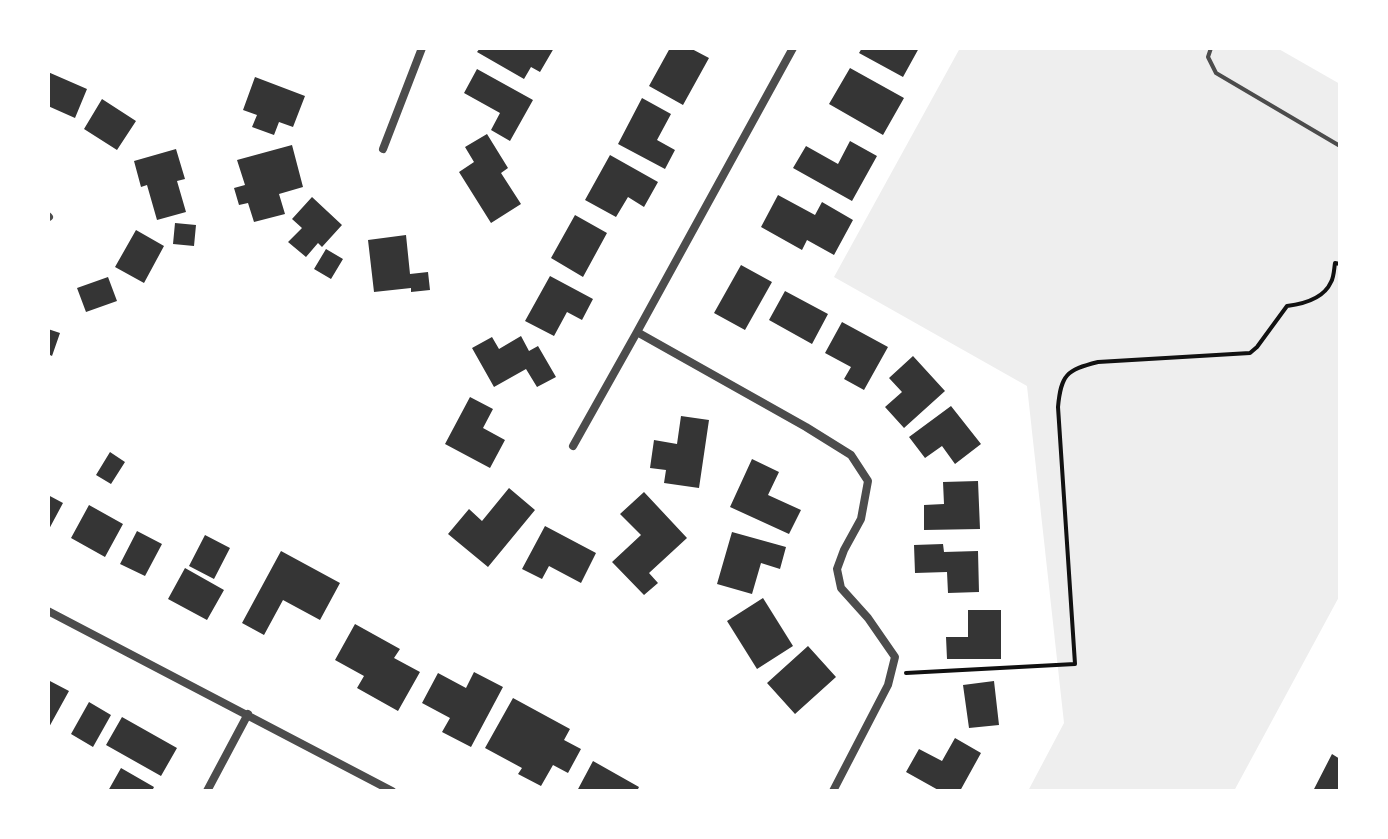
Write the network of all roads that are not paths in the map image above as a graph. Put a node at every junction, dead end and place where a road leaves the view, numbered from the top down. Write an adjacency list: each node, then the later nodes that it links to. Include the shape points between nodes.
1 (422, 48): 5 (street)
2 (793, 48): 6 (street)
3 (1211, 48): 4 (lane, via 1208,57 1216,73)
4 (1340, 146)
5 (383, 149)
6 (637, 332): 7 (street); 12 (street, via 851,455 868,481 861,519 837,569 841,588 895,657 888,685)
7 (573, 446)
8 (48, 611): 9 (street)
9 (248, 714): 10 (street); 11 (street)
10 (207, 791)
11 (392, 791)
12 (833, 791)

